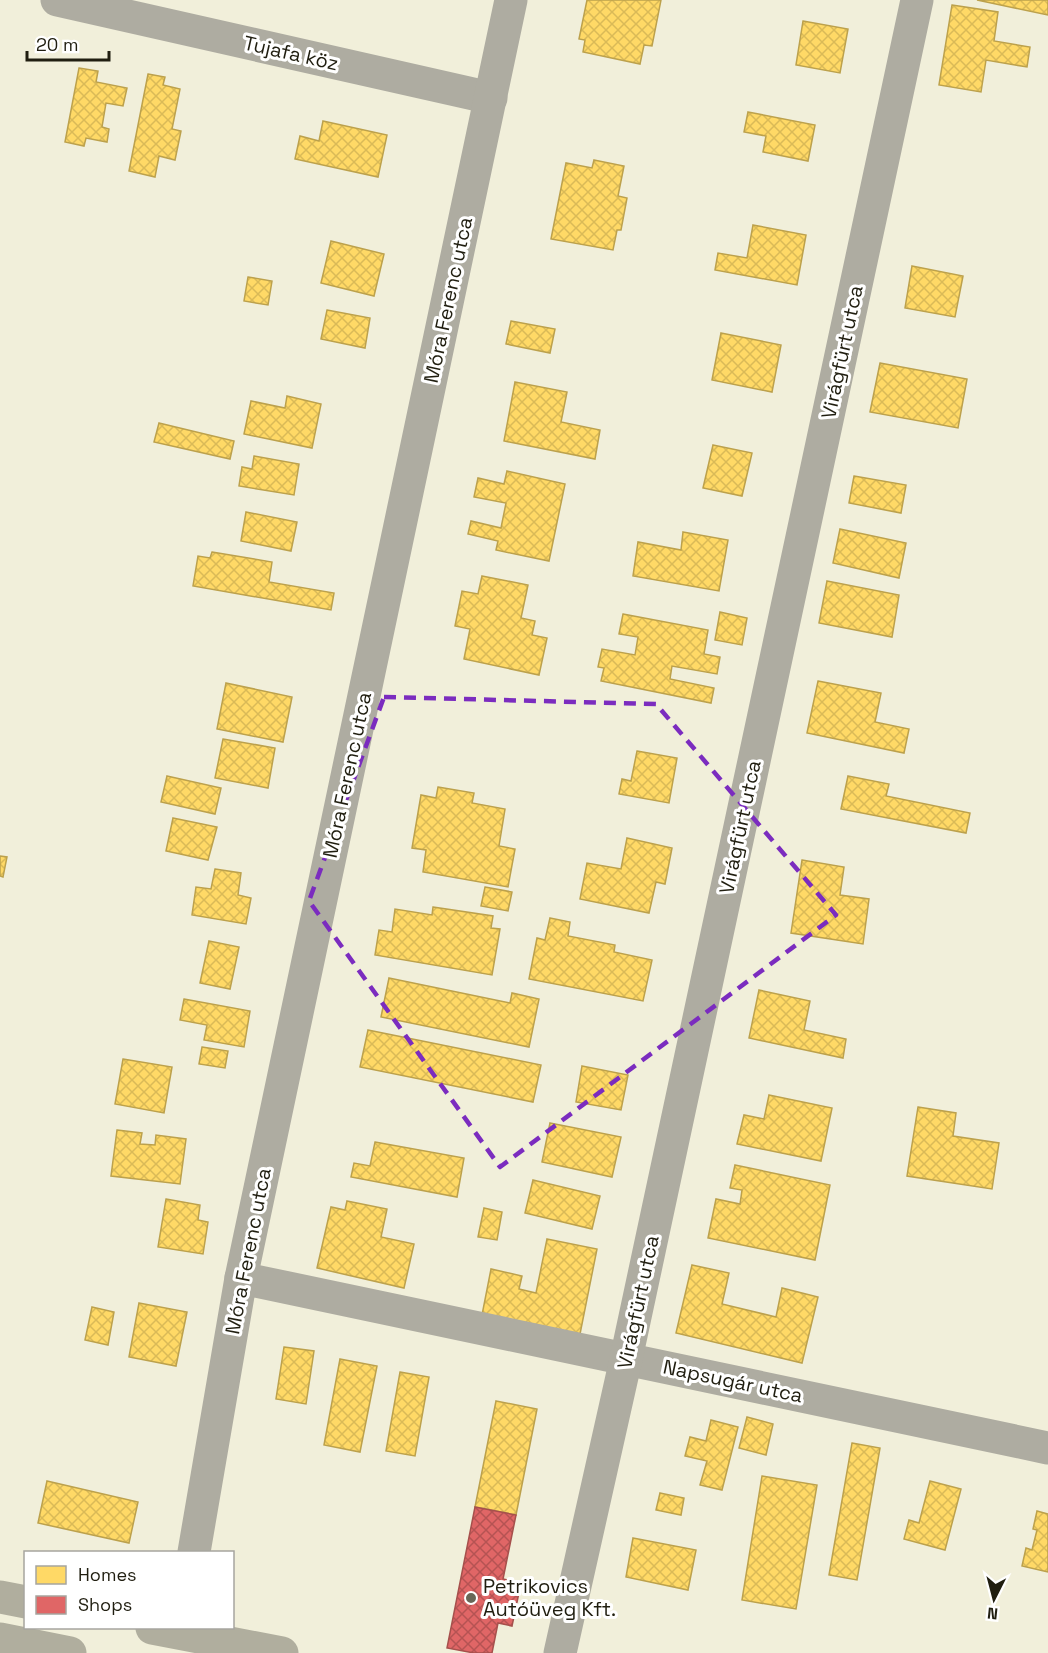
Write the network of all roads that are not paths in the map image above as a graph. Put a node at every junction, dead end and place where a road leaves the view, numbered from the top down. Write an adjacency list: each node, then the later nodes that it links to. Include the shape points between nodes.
1 (57, 0): 4 (street, Tujafa köz)
2 (511, 0): 4 (street, Móra Ferenc utca)
3 (917, 0): 6 (street, Virágfürt utca)
4 (491, 98): 5 (street, Móra Ferenc utca)
5 (241, 1278): 6 (street, Napsugár utca); 8 (street, Móra Ferenc utca)
6 (626, 1359): 7 (street, Napsugár utca); 16 (street, Virágfürt utca)
7 (1048, 1448)
8 (194, 1551)
9 (0, 1597): 10 (main road)
10 (24, 1602)
11 (161, 1629): 12 (main road)
12 (225, 1636): 15 (main road)
13 (0, 1639): 14 (main road)
14 (70, 1653)
15 (282, 1653)
16 (560, 1653)

